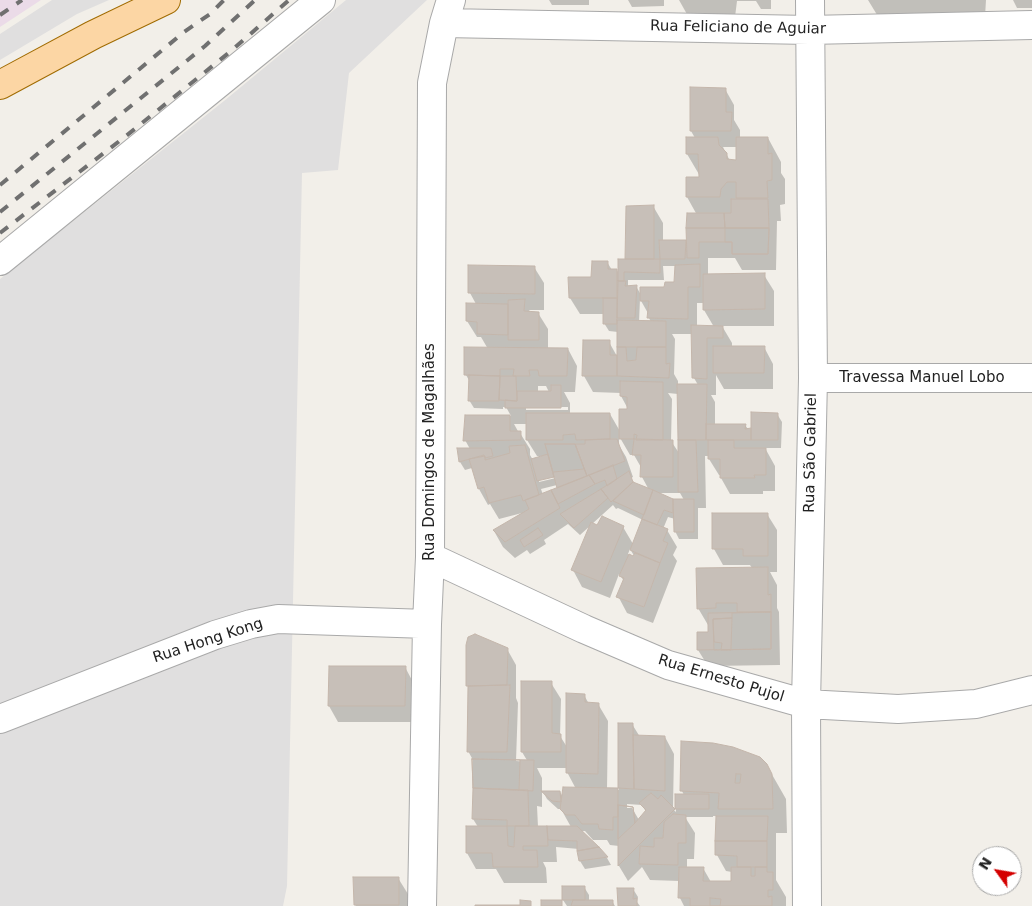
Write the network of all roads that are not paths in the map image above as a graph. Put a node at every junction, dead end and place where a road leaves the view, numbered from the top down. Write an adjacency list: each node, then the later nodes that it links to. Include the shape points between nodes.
1 (166, 0): 7 (main road)
2 (321, 0): 8 (street)
3 (810, 0): 6 (street, Rua São Gabriel)
4 (447, 11): 6 (street, Rua Feliciano de Aguiar); 11 (street, Rua Domingos de Magalhães, via 432,84)
5 (1032, 25): 6 (street, Rua Feliciano de Aguiar)
6 (809, 30): 9 (street, Rua São Gabriel)
7 (0, 85)
8 (0, 262)
9 (813, 378): 10 (street, Travessa Manuel Lobo); 14 (street, Rua São Gabriel)
10 (1032, 378)
11 (430, 557): 12 (street, Rua Domingos de Magalhães); 14 (street, Rua Ernesto Pujol, via 668,665)
12 (427, 624): 15 (street, Rua Hong Kong, via 278,619 251,624); 16 (street, Rua Domingos de Magalhães)
13 (1032, 690): 14 (street, Rua Ernesto Pujol, via 976,704 898,709)
14 (806, 704): 17 (street, Rua São Gabriel)
15 (0, 719)
16 (422, 906)
17 (807, 906)

